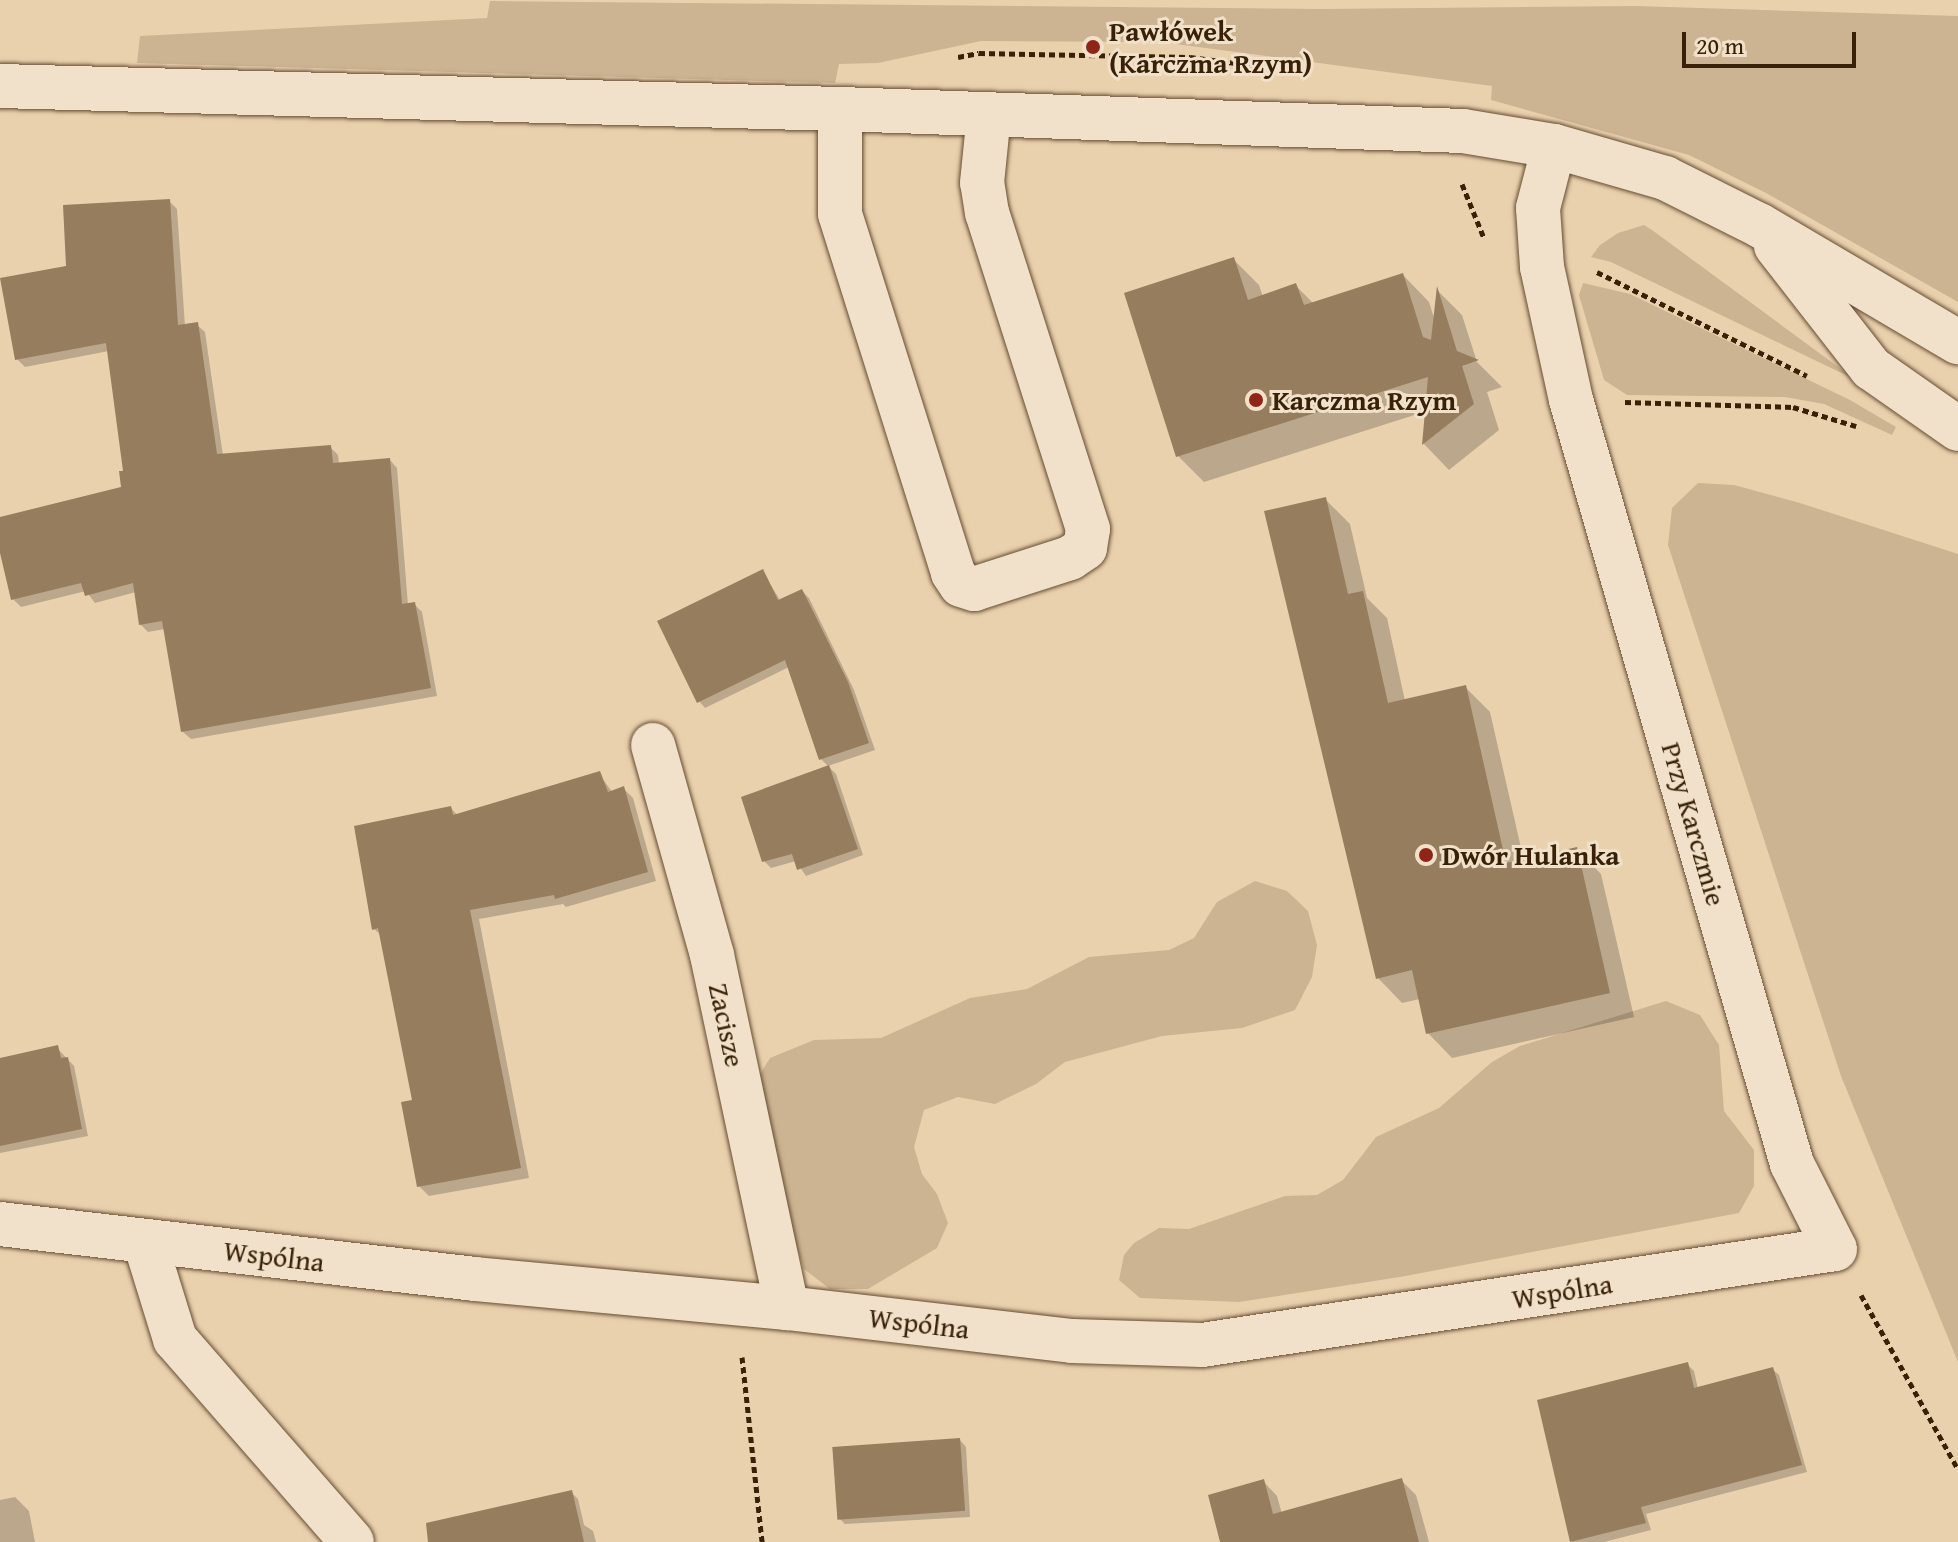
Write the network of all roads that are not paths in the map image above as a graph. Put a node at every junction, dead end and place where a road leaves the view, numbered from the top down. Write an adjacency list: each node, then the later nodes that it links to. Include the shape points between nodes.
1 (0, 86): 2 (street)
2 (840, 109): 3 (street); 3 (street, via 840,214 953,573 961,585 974,589 1070,558 1085,548 1088,529 987,213 982,183)
3 (989, 114): 4 (street, via 1463,131)
4 (1554, 146): 5 (street, via 1665,178); 11 (street, Przy Karczmie, via 1538,208 1542,267 1571,400 1792,1164)
5 (1759, 225): 6 (street); 7 (street, via 1871,368)
6 (1958, 342)
7 (1958, 429)
8 (653, 745): 12 (street, Zacisze, via 712,955)
9 (0, 1224): 10 (street, Wspólna)
10 (145, 1242): 12 (street, Wspólna); 13 (street, via 175,1339)
11 (1835, 1249): 12 (street, Wspólna, via 1202,1345 1072,1341)
12 (787, 1308)
13 (352, 1542)

